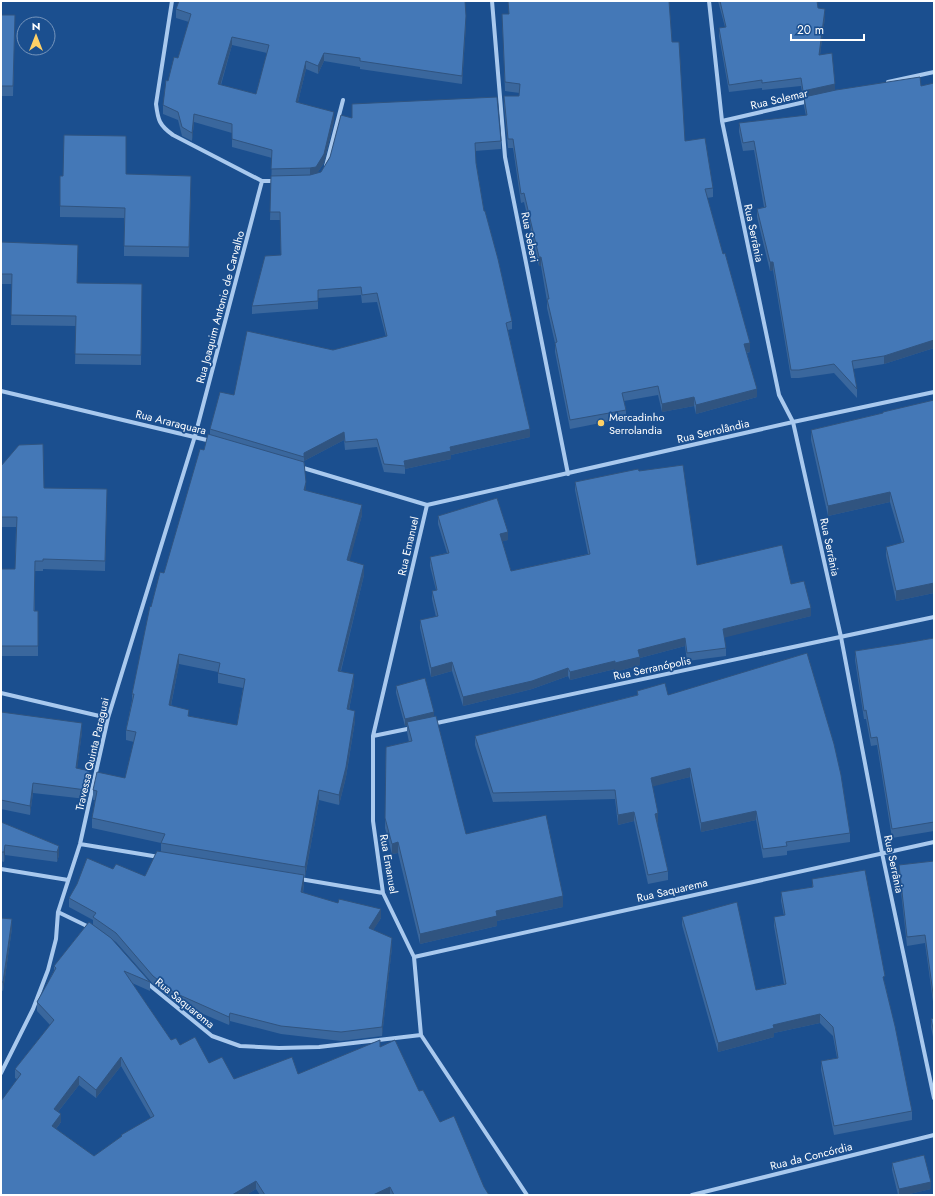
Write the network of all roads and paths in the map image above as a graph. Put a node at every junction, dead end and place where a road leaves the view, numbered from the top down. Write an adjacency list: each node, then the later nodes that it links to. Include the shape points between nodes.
1 (172, 1): 11 (street, via 156,104 158,119 163,128 173,135)
2 (492, 1): 18 (street, Rua Seberi, via 505,157)
3 (709, 1): 8 (street, Rua Serrânia)
4 (934, 72): 5 (street)
5 (881, 84)
6 (343, 100): 9 (street)
7 (813, 100): 8 (street, Rua Solemar)
8 (722, 121): 14 (street, Rua Serrânia, via 779,395)
9 (323, 172)
10 (278, 181): 11 (street)
11 (262, 182): 15 (street, Rua Joaquim Antonio de Carvalho)
12 (1, 391): 15 (street, Rua Araraquara)
13 (934, 392): 14 (street, Rua Serrolândia)
14 (793, 422): 18 (street, Rua Serrolândia); 21 (street, Rua Serrânia)
15 (195, 436): 16 (street, Rua Araraquara); 23 (street, Travessa Quinta Paraguai)
16 (217, 443)
17 (292, 465): 19 (street)
18 (568, 474): 19 (street, Rua Serrolândia)
19 (426, 505): 26 (street, Rua Emanuel)
20 (934, 617): 21 (street, Rua Serranópolis)
21 (841, 637): 24 (street, Rua Serranópolis); 29 (street, Rua Serrânia)
22 (1, 693): 23 (street)
23 (108, 718): 28 (street, Travessa Quinta Paraguai)
24 (428, 725)
25 (420, 726): 26 (street)
26 (373, 736): 34 (street, Rua Emanuel, via 373,821)
27 (934, 842): 29 (street, Rua Saquarema)
28 (80, 844): 30 (street); 33 (street, Travessa Quinta Paraguai)
29 (882, 852): 37 (street, Rua Saquarema); 41 (street, Rua Serrânia)
30 (166, 858)
31 (1, 869): 33 (street)
32 (298, 879): 34 (street)
33 (68, 880): 35 (street, Travessa Quinta Paraguai)
34 (383, 893): 37 (street, Rua Emanuel)
35 (58, 912): 36 (street); 40 (street, Travessa Quinta Paraguai, via 56,939 48,970 33,1009)
36 (94, 931)
37 (414, 956): 39 (street, Rua Emanuel)
38 (141, 976): 39 (street, Rua Saquarema, via 212,1036 240,1046 319,1047)
39 (421, 1035): 43 (street, Rua Emanuel)
40 (1, 1073)
41 (934, 1098)
42 (934, 1135): 44 (street, Rua da Concórdia)
43 (527, 1195)
44 (692, 1195)

